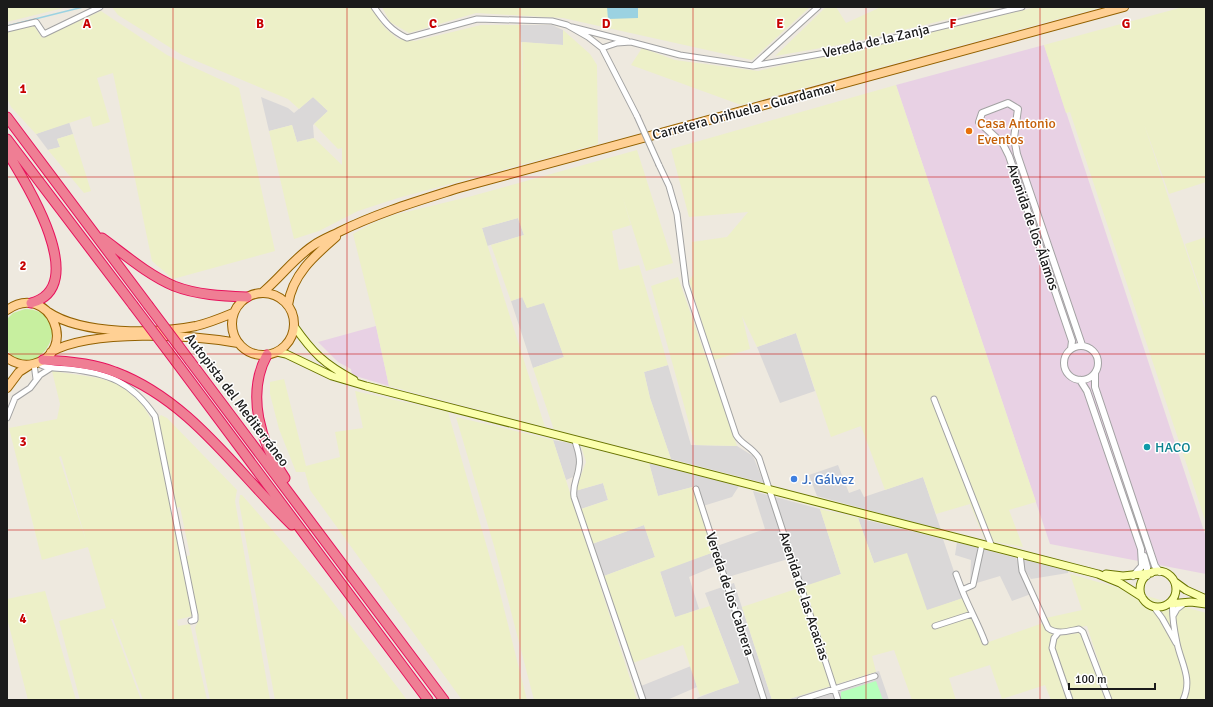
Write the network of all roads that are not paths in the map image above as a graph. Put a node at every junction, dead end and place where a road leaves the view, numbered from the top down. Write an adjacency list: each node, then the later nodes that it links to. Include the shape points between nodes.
1 (100, 7): 7 (street, via 44,34 36,22)
2 (374, 7): 6 (street, Vereda de la Zanja, via 387,25 407,38 477,20 552,21)
3 (818, 7): 10 (street)
4 (1022, 7): 10 (street, Vereda de la Zanja, via 848,48)
5 (1124, 7): 14 (main road, Carretera Orihuela - Guardamar, via 459,188)
6 (567, 25): 8 (street, Vereda de la Zanja); 9 (street)
7 (7, 29)
8 (632, 42): 9 (street); 10 (street, Vereda de la Zanja, via 680,55)
9 (602, 48): 42 (street, Avenida de las Acacias, bridge, via 637,116 668,186 677,214 686,285 733,427 739,440 748,445 758,458)
10 (753, 66)
11 (7, 117): 15 (highway, Autopista del Mediterráneo)
12 (7, 138): 44 (highway, Autopista del Mediterráneo, bridge)
13 (7, 152): 18 (highway, via 36,202 48,228 55,254 55,274 50,291 46,297)
14 (365, 219): 16 (main road, Carretera Orihuela - Guardamar, via 314,244); 19 (main road, Carretera Orihuela - Guardamar, via 338,235 312,259 295,281)
15 (95, 234): 17 (highway, via 174,286 213,296); 48 (highway, Autopista del Mediterráneo, bridge)
16 (263, 292): 17 (main road); 19 (main road, via 277,296)
17 (247, 297): 22 (main road, via 238,304)
18 (31, 304): 20 (main road, via 22,303); 21 (main road, via 40,306)
19 (288, 305): 23 (main road, via 293,314)
20 (9, 307)
21 (48, 312): 22 (main road, via 59,319 86,327 135,330 195,326); 27 (main road, via 53,319 57,336)
22 (233, 313): 24 (main road, via 231,323)
23 (294, 326): 28 (main road, via 292,337); 36 (main road, via 309,346 331,367)
24 (238, 343): 27 (main road, via 192,338 117,338 72,344); 29 (main road, via 251,353)
25 (1082, 345): 26 (street); 26 (street, Avenida de los Álamos, via 1017,154 1014,138 1018,109 1008,103 982,113 979,122 1003,144 1009,156 1072,341); 33 (street, via 1093,350 1097,357)
26 (1071, 349): 35 (street, via 1065,357 1065,369 1069,375)
27 (51, 352): 31 (main road)
28 (277, 352): 29 (main road); 36 (main road, via 332,376)
29 (267, 355): 48 (highway, via 258,380 257,406 260,426 269,452)
30 (7, 358): 31 (main road, via 20,364)
31 (38, 363): 32 (street); 34 (street); 37 (main road, via 19,372); 44 (highway, via 62,361 114,371 158,394 210,439)
32 (51, 368): 34 (street); 64 (street, via 86,371 119,380 139,395 155,416 182,557 196,615 195,620)
33 (1095, 374): 35 (street); 49 (street, via 1097,394 1155,566)
34 (38, 377): 39 (street, via 30,388 15,398)
35 (1080, 380): 46 (street, via 1087,391)
36 (366, 386): 40 (main road)
37 (7, 388)
38 (934, 399): 45 (street)
39 (7, 418)
40 (575, 441): 42 (main road); 73 (street, via 580,459 573,488 574,497)
41 (696, 489): 74 (street, Vereda de los Cabrera)
42 (771, 491): 43 (main road); 70 (street, Avenida de las Acacias)
43 (982, 544): 45 (main road); 55 (street, via 973,585)
44 (312, 545): 71 (highway, Autopista del Mediterráneo)
45 (992, 547): 47 (main road)
46 (1141, 549): 52 (street); 53 (street, via 1142,566)
47 (1020, 554): 51 (main road); 66 (street, via 1022,571 1048,628)
48 (346, 569): 72 (highway, Autopista del Mediterráneo)
49 (1160, 572): 52 (main road); 54 (main road, via 1166,573)
50 (956, 574): 55 (street)
51 (1098, 574): 53 (main road); 56 (main road, via 1120,583)
52 (1148, 574): 53 (main road); 56 (main road, via 1142,583)
53 (1133, 576)
54 (1175, 582): 57 (main road); 59 (main road, via 1176,588)
55 (962, 590): 62 (street)
56 (1142, 597): 61 (main road)
57 (1206, 599)
58 (1185, 602): 59 (main road); 60 (main road); 63 (street)
59 (1171, 603): 61 (main road); 63 (street)
60 (1206, 604)
61 (1153, 606): 68 (street)
62 (972, 614): 65 (street); 67 (street)
63 (1173, 617): 68 (street)
64 (191, 621)
65 (935, 626)
66 (1058, 633): 77 (street, via 1052,648); 78 (street, via 1079,629 1083,632)
67 (985, 642)
68 (1177, 643): 79 (street, via 1187,677)
69 (875, 676): 70 (street)
70 (834, 689): 75 (street); 76 (street, Avenida de las Acacias)
71 (428, 700)
72 (444, 700)
73 (643, 700)
74 (764, 700)
75 (800, 700)
76 (838, 700)
77 (1070, 700)
78 (1109, 700)
79 (1183, 700)

